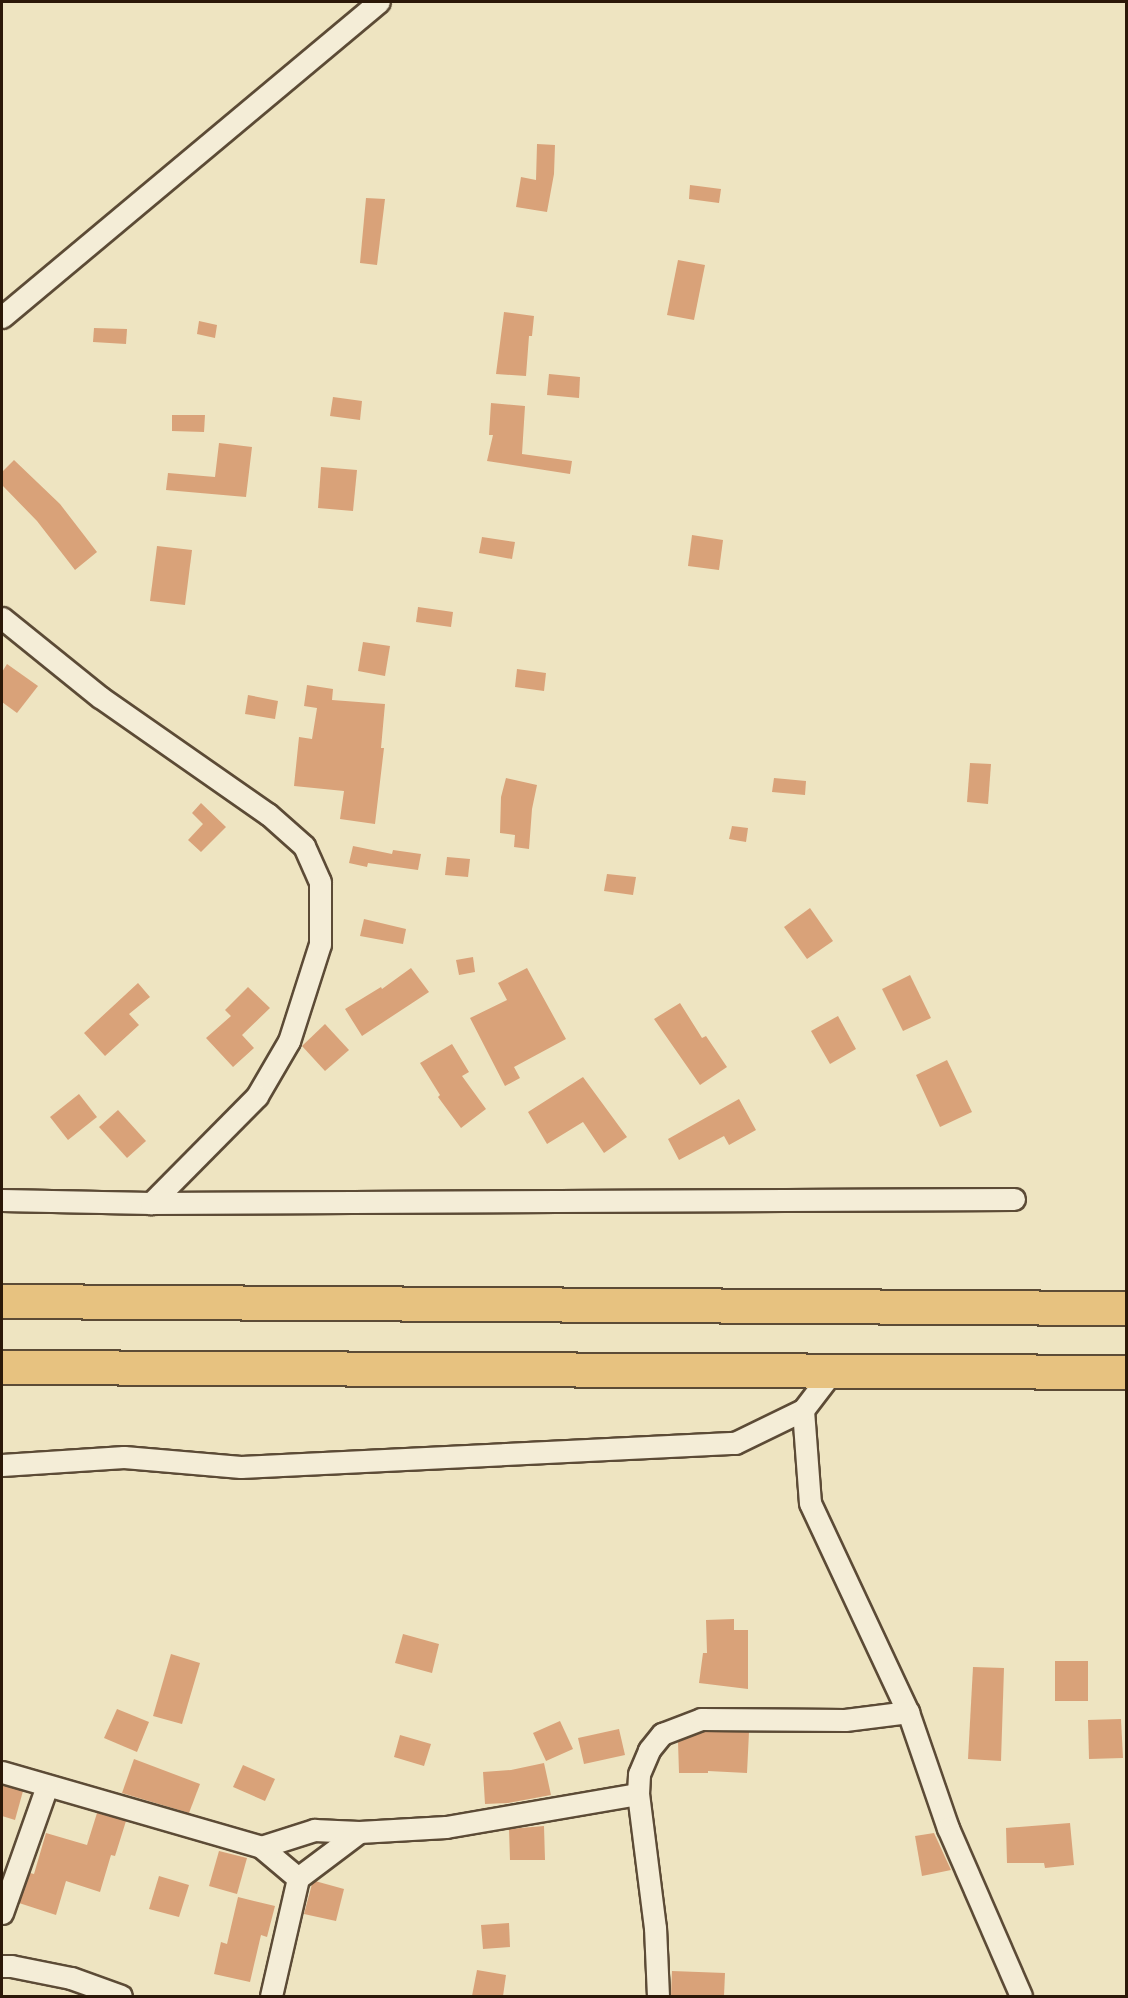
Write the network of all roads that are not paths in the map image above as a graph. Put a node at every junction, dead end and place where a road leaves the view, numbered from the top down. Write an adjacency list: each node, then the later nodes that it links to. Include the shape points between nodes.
1 (379, 2): 2 (street)
2 (2, 316)
3 (2, 618): 6 (street, via 100,697 268,814 304,846 320,882 320,944 289,1041 256,1096)
4 (1014, 1199): 6 (street)
5 (2, 1200): 6 (street)
6 (151, 1203)
7 (2, 1301): 8 (highway)
8 (1126, 1308)
9 (2, 1367): 10 (highway)
10 (832, 1372): 11 (highway); 12 (street)
11 (1126, 1372)
12 (803, 1410): 13 (street, via 735,1443 241,1467 124,1457); 14 (street, via 810,1503)
13 (2, 1465)
14 (908, 1712): 17 (street, via 845,1720 701,1719 662,1734 649,1750 639,1774); 26 (street, via 948,1828)
15 (2, 1772): 16 (street)
16 (47, 1786): 19 (street); 21 (street)
17 (638, 1794): 18 (street, via 446,1827); 25 (street, via 655,1928)
18 (359, 1832): 19 (street, via 314,1830); 20 (street)
19 (261, 1847): 20 (street)
20 (298, 1878): 24 (street)
21 (2, 1913)
22 (2, 1966): 23 (street, via 71,1978)
23 (121, 1996)
24 (271, 1996)
25 (658, 1996)
26 (1021, 1996)

